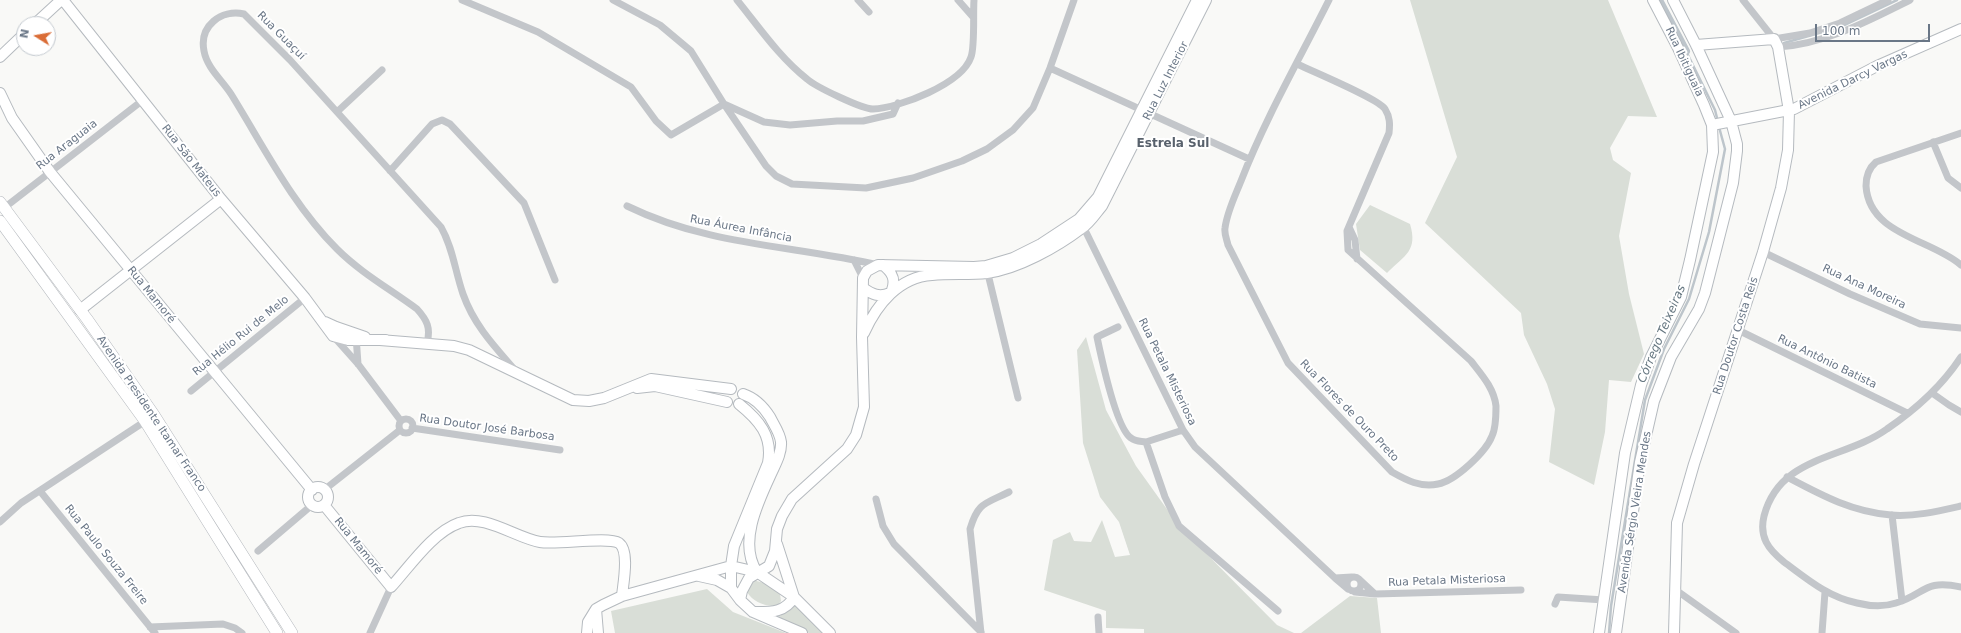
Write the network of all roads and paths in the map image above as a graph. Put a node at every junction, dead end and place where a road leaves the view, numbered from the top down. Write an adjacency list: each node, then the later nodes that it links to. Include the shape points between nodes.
1 (62, 0): 18 (street); 29 (street, Rua São Mateus)
2 (462, 0): 31 (street, via 538,32 631,87 656,121 671,135)
3 (613, 0): 31 (street, via 660,25 692,51)
4 (737, 0): 30 (street, via 783,57 808,80 829,93 872,109)
5 (858, 0): 17 (street)
6 (958, 0): 19 (street)
7 (974, 0): 19 (street)
8 (1074, 0): 26 (street)
9 (1197, 0): 34 (street, Rua Luz Interior)
10 (1206, 0): 34 (street, Rua Luz Interior)
11 (1329, 0): 25 (street, Rua Flores de Ouro Preto)
12 (1653, 0): 35 (street, Rua Ibitiguaia)
13 (1673, 0): 23 (street, Rua Ibitiguaia)
14 (1743, 0): 22 (street)
15 (1888, 0): 22 (street, via 1840,22)
16 (1910, 0): 22 (street, via 1831,36 1805,44)
17 (869, 12)
18 (44, 16)
19 (973, 17): 30 (street, via 971,57 964,71 934,91)
20 (1961, 29): 33 (street, Avenida Darcy Vargas, via 1877,66)
21 (16, 42): 24 (street)
22 (1776, 43): 23 (street); 33 (street, Rua Doutor Costa Reis)
23 (1696, 45): 35 (street, Rua Ibitiguaia)
24 (0, 57)
25 (1297, 64): 38 (street, Rua Flores de Ouro Preto); 38 (street, Rua Flores de Ouro Preto, via 1379,104 1384,107 1390,119 1389,133 1349,227 1348,250 1471,361 1486,378 1496,405 1492,437 1455,477 1439,484 1423,485 1392,472 1288,363 1228,246 1226,236 1228,213)
26 (1050, 68): 31 (street, via 1033,108 1013,130 987,149 962,161 913,178 866,188 792,184 776,176 766,166); 34 (street)
27 (382, 70): 32 (street)
28 (0, 93): 40 (street, Rua Mamoré, via 12,118)
29 (143, 100): 40 (street, Rua Araguaia); 42 (street, Rua São Mateus)
30 (898, 103): 31 (street, via 893,114 863,121 790,125 764,122)
31 (724, 104)
32 (338, 111): 39 (street, Rua Guaçuí); 66 (street, Rua Guaçuí, via 244,14 224,14 212,22 203,35 208,64 230,92 297,201 336,248 359,269 417,309 428,323)
33 (1789, 111): 35 (street, Avenida Darcy Vargas); 47 (street, Rua Doutor Costa Reis, via 1788,150 1781,188)
34 (1145, 112): 38 (street); 46 (street, Rua Luz Interior)
35 (1721, 123): 119 (street, Avenida Sérgio Vieira Mendes, via 1688,268 1676,308 1651,357 1641,385 1625,453); 138 (street, Avenida Sérgio Vieira Mendes, via 1738,151 1733,184 1699,309 1671,357 1654,401 1640,462)
36 (1961, 133): 37 (street)
37 (1933, 142): 41 (street, via 1948,178); 50 (street, via 1876,162 1869,170 1867,196 1873,212 1885,224 1945,254)
38 (1249, 159)
39 (390, 171): 54 (street, via 432,124 442,120 450,124 524,203); 70 (street, Rua Guaçuí, via 441,227 449,242 470,310 488,341)
40 (50, 172): 43 (street, Rua Araguaia); 52 (street, Rua Mamoré)
41 (1961, 188)
42 (222, 199): 52 (street); 57 (street, Rua São Mateus)
43 (2, 205): 58 (main road, Avenida Presidente Itamar Franco)
44 (627, 206): 48 (street, Rua Áurea Infância, via 655,220 720,238)
45 (0, 221): 53 (main road, Avenida Presidente Itamar Franco)
46 (1081, 223): 51 (street, Rua Luz Interior); 84 (street, Rua Petala Misteriosa)
47 (1763, 252): 61 (street, Rua Ana Moreira, via 1920,324); 62 (street, Rua Doutor Costa Reis)
48 (854, 260): 49 (street, Rua Áurea Infância); 55 (street)
49 (880, 265): 51 (street, Rua Luz Interior); 55 (street, via 867,271); 56 (street, via 890,271 894,278)
50 (1961, 265)
51 (987, 269): 56 (street, Rua Luz Interior, via 926,276 912,280); 75 (street)
52 (131, 270): 58 (street); 69 (street, Rua Mamoré)
53 (40, 277): 58 (main road, via 48,280 69,308 77,312); 80 (main road, Avenida Presidente Itamar Franco)
54 (555, 280)
55 (863, 283): 56 (street, via 876,295); 64 (street)
56 (891, 292): 64 (street)
57 (305, 298): 59 (street, Rua São Mateus); 69 (street, Rua Hélio Rui de Melo)
58 (80, 310): 80 (main road, Avenida Presidente Itamar Franco)
59 (322, 320): 63 (street, Rua São Mateus); 65 (street)
60 (1118, 327): 85 (street, via 1097,337 1107,382 1125,431 1131,438)
61 (1961, 328)
62 (1738, 330): 79 (street, Rua Antônio Batista); 112 (street, Rua Doutor Costa Reis, via 1677,522)
63 (333, 336): 65 (street, via 342,339); 68 (street)
64 (862, 337): 98 (street, via 864,407 856,435 847,449 792,499 777,529)
65 (355, 338): 66 (street); 68 (street)
66 (428, 343): 70 (street, via 469,350)
67 (1961, 358): 74 (street)
68 (358, 364): 81 (street)
69 (214, 372): 73 (street, Rua Hélio Rui de Melo); 88 (street, Rua Mamoré)
70 (516, 372): 71 (street, via 573,400 596,400)
71 (625, 390): 72 (street, via 651,379); 77 (street, via 655,386)
72 (731, 390): 76 (street, via 740,390); 77 (street, via 727,395)
73 (191, 391)
74 (1932, 392): 78 (street); 79 (street)
75 (1018, 398)
76 (741, 399): 77 (street, via 732,405); 99 (street, via 763,427 770,453); 103 (street, via 750,397 764,408 779,433 781,442 777,459 760,499 749,540 751,560)
77 (727, 402)
78 (1961, 412)
79 (1907, 413): 87 (street, via 1886,430 1800,468)
80 (150, 418): 90 (street); 128 (main road, Avenida Presidente Itamar Franco); 129 (main road, Avenida Presidente Itamar Franco)
81 (401, 422): 82 (street, via 409,420); 83 (street)
82 (412, 428): 83 (street, via 408,432); 86 (street, Rua Doutor José Barbosa)
83 (400, 430): 89 (street)
84 (1183, 430): 85 (street); 106 (street, Rua Petala Misteriosa, via 1195,448)
85 (1146, 442): 123 (street, via 1165,497 1179,526)
86 (560, 450)
87 (1787, 477): 96 (street, via 1833,501 1858,510); 114 (street, via 1767,503 1762,524 1764,540 1772,552)
88 (312, 490): 89 (street); 94 (street, via 308,499)
89 (324, 490): 93 (street, via 327,496)
90 (40, 491): 97 (street, via 21,502); 126 (street, Rua Paulo Souza Freire)
91 (1009, 492): 135 (street, via 980,506 974,514 970,529)
92 (876, 500): 135 (street, via 883,526 894,544)
93 (324, 504): 94 (street, via 320,507); 108 (street, Rua Mamoré)
94 (312, 505): 100 (street)
95 (1961, 506): 96 (street, via 1932,512)
96 (1892, 515): 120 (street)
97 (0, 522)
98 (777, 544): 103 (street, via 769,566); 117 (street)
99 (734, 546): 101 (street); 102 (street)
100 (258, 551)
101 (731, 566): 102 (street); 103 (street); 110 (street)
102 (713, 571): 104 (street)
103 (757, 572): 117 (street); 118 (street, via 745,582)
104 (699, 576): 110 (street, via 712,578); 116 (street)
105 (1352, 577): 106 (street); 107 (street); 113 (street, via 1347,584)
106 (1335, 578): 113 (street, Rua Petala Misteriosa)
107 (1360, 580): 113 (street, via 1360,588); 115 (street)
108 (391, 587): 116 (street, via 439,535 460,522 479,520 538,542 618,542 622,547 625,562); 130 (street)
109 (1961, 587): 120 (street, via 1935,584)
110 (731, 588): 118 (street)
111 (1520, 590): 115 (street, Rua Petala Misteriosa)
112 (1676, 590): 139 (street, Rua Doutor Costa Reis); 140 (street)
113 (1352, 591): 115 (street, Rua Petala Misteriosa)
114 (1825, 592): 120 (street, via 1872,606); 141 (street)
115 (1375, 594)
116 (622, 596): 122 (street)
117 (794, 596): 124 (street, via 785,607 775,612); 134 (street)
118 (740, 600): 124 (street)
119 (1604, 600): 121 (street, via 1558,597); 137 (street, Avenida Sérgio Vieira Mendes)
120 (1902, 601)
121 (1555, 604)
122 (596, 609): 131 (street, via 588,622); 132 (street)
123 (1278, 611)
124 (753, 612): 133 (street)
125 (1098, 617): 136 (street)
126 (152, 630): 127 (street, via 223,624)
127 (242, 633)
128 (277, 633)
129 (292, 633)
130 (370, 633)
131 (587, 633)
132 (598, 633)
133 (802, 633)
134 (830, 633)
135 (981, 633)
136 (1098, 633)
137 (1599, 633)
138 (1616, 633)
139 (1674, 633)
140 (1736, 633)
141 (1822, 633)

